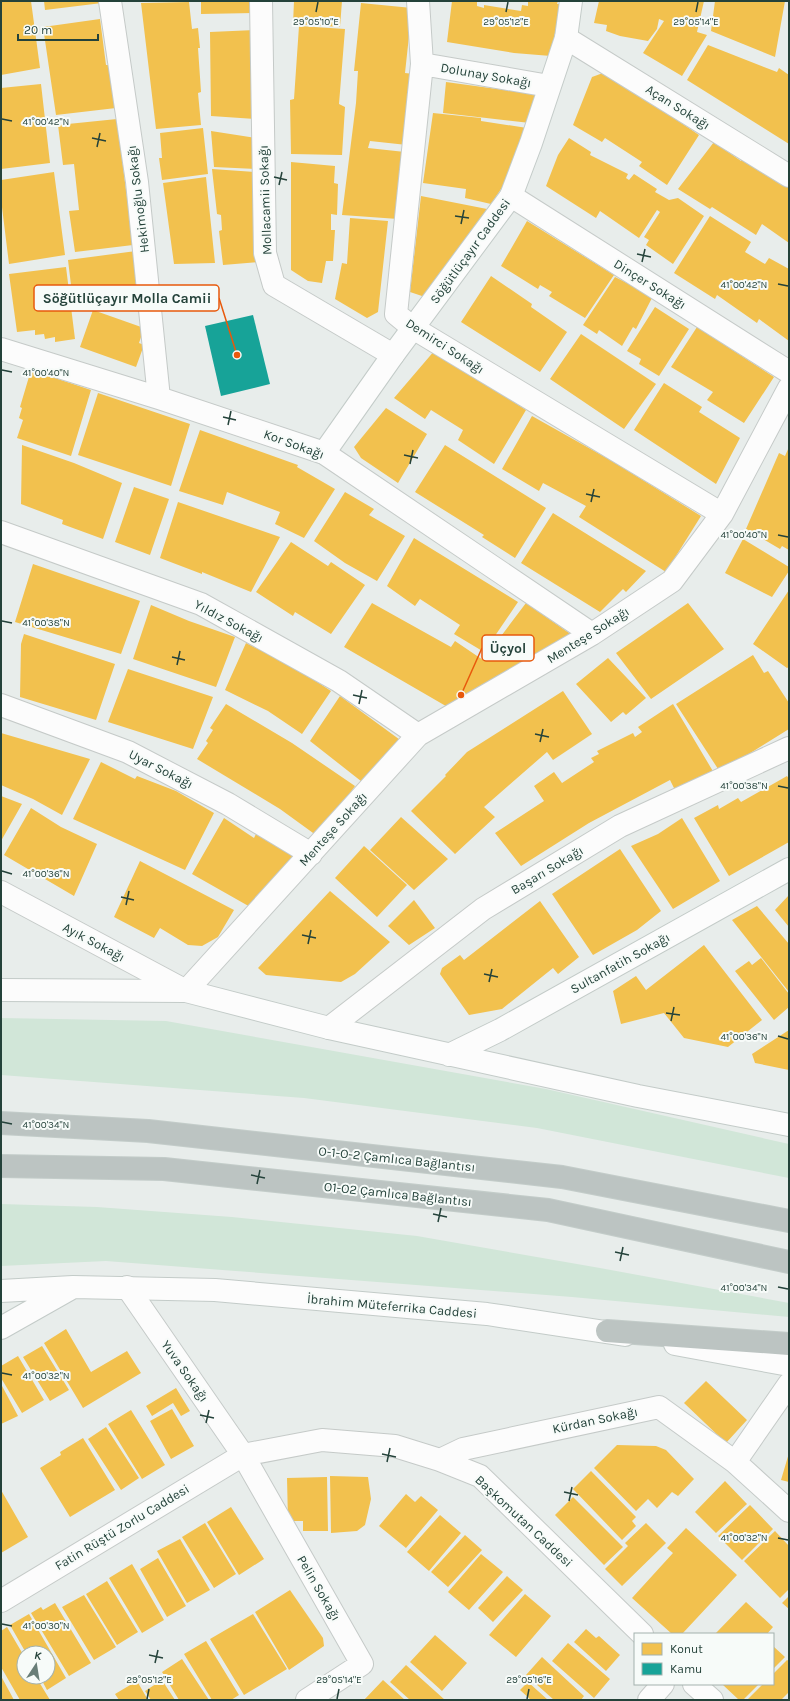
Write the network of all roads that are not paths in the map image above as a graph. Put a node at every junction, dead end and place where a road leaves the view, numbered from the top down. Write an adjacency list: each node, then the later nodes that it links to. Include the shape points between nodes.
1 (110, 1): 15 (street, Hekimoğlu Sokağı, via 137,182)
2 (261, 1): 12 (street, Mollacamii Sokağı, via 265,253 274,285)
3 (418, 1): 6 (street, Demirci Sokağı)
4 (571, 1): 5 (street, Söğütlüçayır Caddesi)
5 (566, 38): 7 (street, Söğütlüçayır Caddesi); 8 (street, Açan Sokağı)
6 (422, 64): 7 (street, Dolunay Sokağı); 10 (street, Demirci Sokağı, via 396,314)
7 (549, 86): 9 (street, Söğütlüçayır Caddesi)
8 (789, 176)
9 (511, 196): 10 (street, Söğütlüçayır Caddesi); 13 (street, Dinçer Sokağı)
10 (413, 328): 12 (street, Söğütlüçayır Caddesi); 17 (street, Demirci Sokağı)
11 (1, 350): 15 (street, Kor Sokağı)
12 (393, 355): 16 (street, Söğütlüçayır Caddesi)
13 (789, 372)
14 (789, 388): 17 (street, Menteşe Sokağı)
15 (159, 398): 16 (street, Kor Sokağı)
16 (324, 453): 19 (street, Kor Sokağı)
17 (722, 514): 19 (street, Menteşe Sokağı, via 672,581)
18 (1, 532): 21 (street, Yıldız Sokağı, via 201,604 339,681)
19 (592, 634): 21 (street, Menteşe Sokağı)
20 (1, 705): 23 (street, Uyar Sokağı, via 128,752 228,804)
21 (418, 735): 23 (street, Menteşe Sokağı)
22 (789, 748): 28 (street, Başarı Sokağı, via 620,826 489,905)
23 (311, 854): 27 (street, Menteşe Sokağı)
24 (789, 869): 29 (street, Sultanfatih Sokağı, via 500,1030)
25 (1, 892): 27 (street, Ayık Sokağı)
26 (1, 990): 27 (street)
27 (186, 991): 28 (street)
28 (329, 1028): 29 (street)
29 (449, 1055): 31 (street, via 638,1096)
30 (1, 1123): 33 (highway, O-1-O-2 Çamlıca Bağlantısı, via 148,1131 562,1177)
31 (789, 1124)
32 (1, 1166): 34 (highway, O1-O2 Çamlıca Bağlantısı, via 164,1169 548,1210)
33 (789, 1220)
34 (789, 1262)
35 (73, 1287): 36 (street, İbrahim Müteferrika Caddesi); 37 (street, İbrahim Müteferrika Caddesi); 38 (street)
36 (127, 1288): 39 (street, İbrahim Müteferrika Caddesi, via 215,1290 487,1314); 43 (street, Yuva Sokağı)
37 (1, 1292)
38 (1, 1328)
39 (607, 1331): 40 (highway); 41 (street, İbrahim Müteferrika Caddesi)
40 (789, 1344)
41 (789, 1364)
42 (789, 1384): 45 (street)
43 (243, 1455): 44 (street, Başkomutan Caddesi, via 322,1440 395,1446); 47 (street, Fatin Rüştü Zorlu Caddesi); 51 (street, Pelin Sokağı, via 362,1664)
44 (440, 1460): 45 (street, Kürdan Sokağı, via 463,1449 659,1406); 48 (street, Başkomutan Caddesi, via 480,1476)
45 (736, 1462): 46 (street, Kürdan Sokağı)
46 (789, 1511)
47 (1, 1601)
48 (641, 1633)
49 (662, 1685): 52 (street)
50 (695, 1685): 53 (street)
51 (307, 1700)
52 (649, 1700)
53 (712, 1700)

